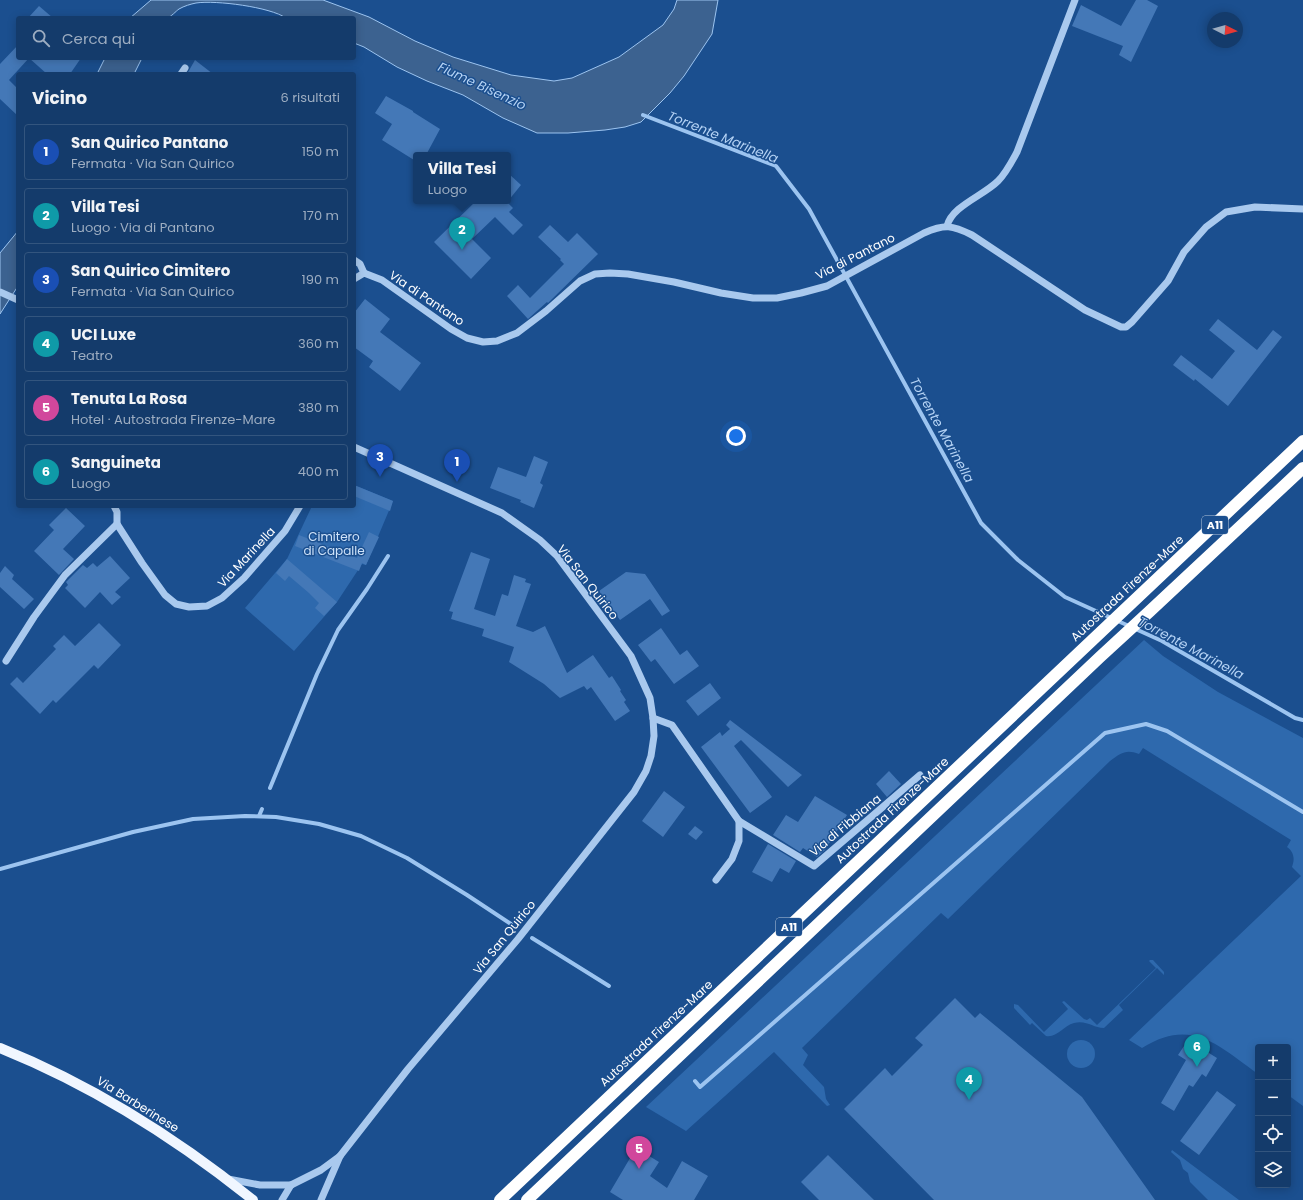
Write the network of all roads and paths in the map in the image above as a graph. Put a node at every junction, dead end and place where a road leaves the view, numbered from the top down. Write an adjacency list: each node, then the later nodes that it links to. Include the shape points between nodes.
1 (1075, 0): 3 (street, via 1017,152 1007,171 992,187 958,208 948,220)
2 (1303, 209): 3 (street, via 1255,207 1226,212 1206,227 1184,252 1168,281 1126,327 1085,310 972,235)
3 (947, 226): 5 (street, Via di Pantano, via 924,233 826,286 777,298 753,298 720,293 628,274 595,274 580,281 517,333 497,341 483,342 467,338 382,280)
4 (356, 261): 5 (street)
5 (364, 273): 6 (street)
6 (356, 278)
7 (0, 292): 8 (street)
8 (16, 299)
9 (1303, 441): 27 (highway, Autostrada Firenze-Mare / A11)
10 (356, 449): 16 (street, Via San Quirico, via 502,513 540,540 557,556 631,656 650,698)
11 (1303, 468): 28 (highway, A11)
12 (115, 508): 14 (street, Via Marinella)
13 (299, 508): 14 (street, Via Marinella, via 285,531 244,578 222,598 207,606 189,607 176,604 165,595)
14 (117, 524): 15 (street, via 65,575)
15 (6, 661)
16 (653, 718): 18 (street, via 672,726); 21 (street, Via San Quirico, via 651,756 634,792 518,939 408,1069)
17 (920, 775): 18 (street, Via di Fibbiana, via 814,866)
18 (739, 821): 19 (street, via 739,841 732,859)
19 (716, 880)
20 (0, 1048): 22 (main road, Via Barberinese, via 58,1073 113,1103 168,1137)
21 (340, 1156): 23 (street, Via San Quirico, via 321,1170); 24 (street, Via San Quirico)
22 (227, 1179): 23 (street, Via San Quirico, via 260,1185); 25 (main road, Via Barberinese)
23 (292, 1185): 26 (street, Via San Quirico)
24 (321, 1199)
25 (252, 1200)
26 (282, 1200)
27 (500, 1200)
28 (527, 1200)

